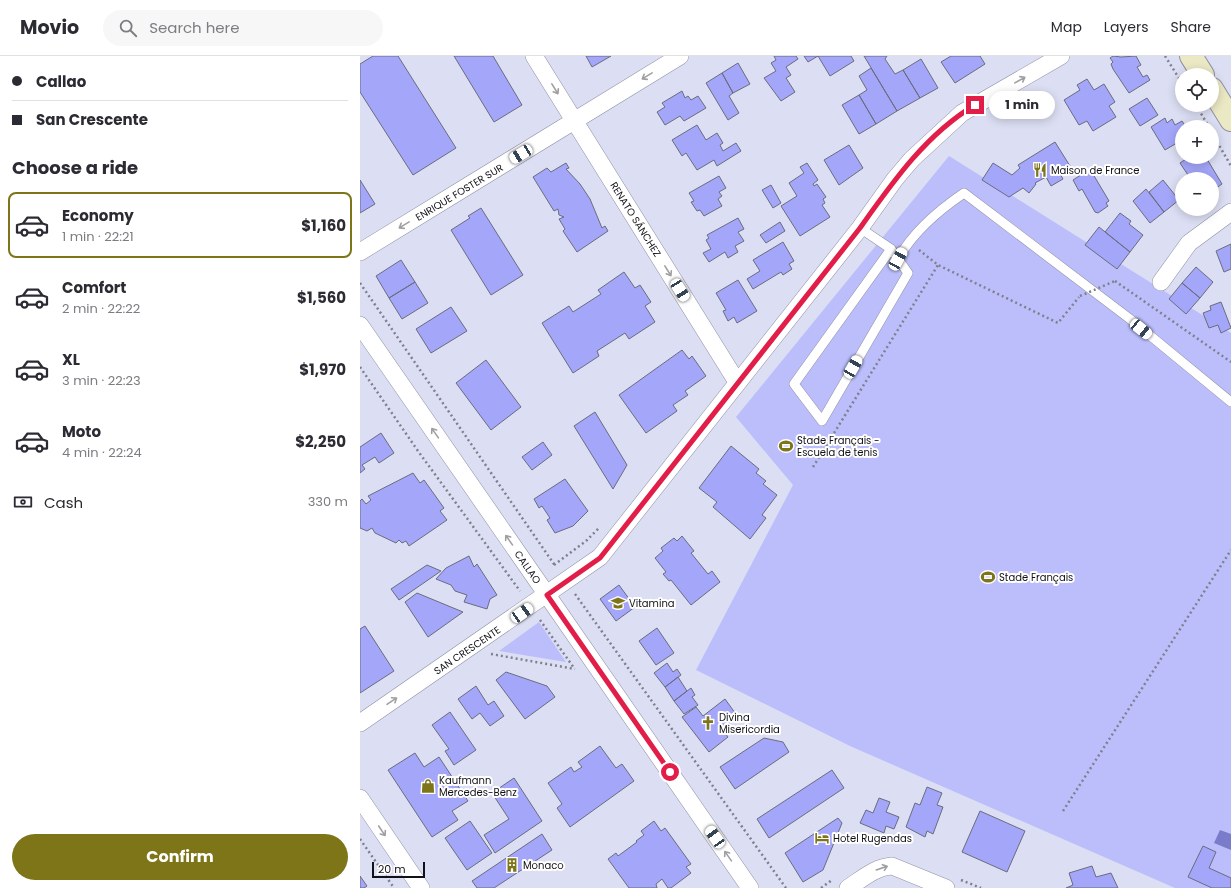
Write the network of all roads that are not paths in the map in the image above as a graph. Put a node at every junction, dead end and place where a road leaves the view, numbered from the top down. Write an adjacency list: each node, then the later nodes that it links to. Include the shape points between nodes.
1 (534, 56): 7 (street, RENATO SÁNCHEZ, one-way to 7)
2 (680, 56): 7 (street, ENRIQUE FOSTER SUR, one-way to 7)
3 (1061, 56): 10 (street, SAN CRESCENTE, one-way to 3, via 895,178 962,113)
4 (1191, 56): 5 (main road)
5 (1199, 68)
6 (1219, 100): 8 (main road)
7 (574, 120): 12 (street, ENRIQUE FOSTER SUR, one-way to 12); 16 (street, RENATO SÁNCHEZ, one-way to 16)
8 (1231, 120)
9 (1231, 212): 14 (street, via 1189,244)
10 (860, 228): 11 (lane); 16 (street, SAN CRESCENTE)
11 (891, 249): 13 (lane); 13 (lane, via 794,384 822,421 908,273)
12 (360, 252)
13 (898, 259): 17 (lane, via 909,242 941,209 964,193 1130,319)
14 (1161, 282)
15 (360, 325): 18 (street, CALLAO, one-way to 15)
16 (737, 382): 18 (street, SAN CRESCENTE, via 600,558)
17 (1231, 402)
18 (547, 595): 19 (street, SAN CRESCENTE, one-way to 18); 22 (street, CALLAO, one-way to 18)
19 (360, 723)
20 (360, 798): 21 (street, one-way to 21)
21 (421, 888)
22 (750, 888)
23 (848, 888): 24 (street, one-way to 24, via 884,866 892,866)
24 (946, 888)

